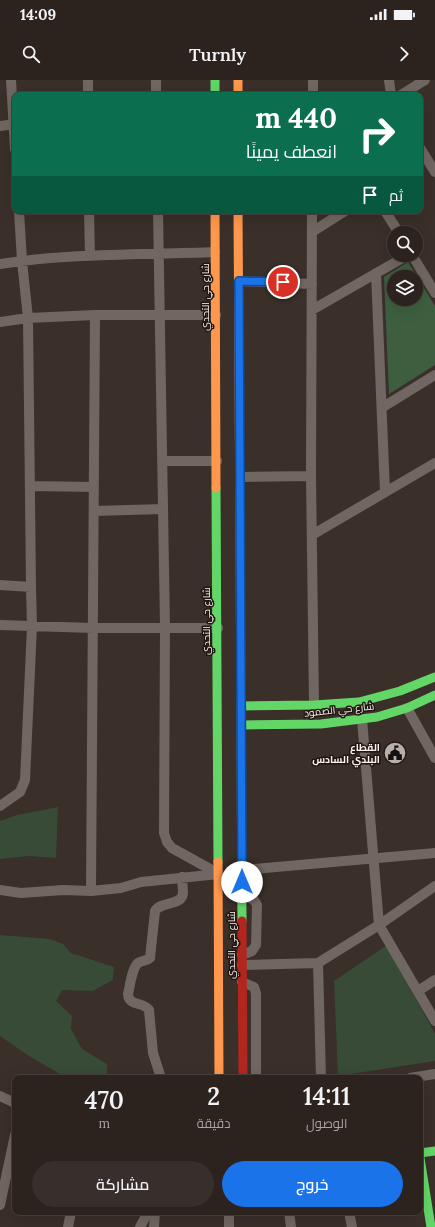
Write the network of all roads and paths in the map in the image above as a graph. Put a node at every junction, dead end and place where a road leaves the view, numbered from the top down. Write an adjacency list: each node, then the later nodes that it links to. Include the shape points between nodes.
1 (11, 80): 16 (street)
2 (88, 80): 9 (street)
3 (156, 80): 10 (street)
4 (215, 80): 11 (main road)
5 (238, 80): 12 (main road)
6 (313, 80): 13 (street)
7 (389, 80): 14 (street)
8 (425, 80): 15 (street)
9 (88, 92)
10 (156, 92)
11 (215, 92)
12 (238, 92)
13 (313, 92)
14 (390, 92)
15 (406, 92)
16 (12, 95)
17 (12, 124): 18 (street)
18 (0, 126)
19 (424, 162): 20 (street)
20 (435, 172)
21 (19, 214): 34 (street)
22 (89, 214): 33 (street)
23 (158, 214): 32 (street)
24 (215, 214): 31 (main road, شارع حي التحدي)
25 (238, 214): 39 (main road, شارع حي التحدي)
26 (312, 214): 30 (street)
27 (340, 214): 30 (street)
28 (387, 214): 29 (street)
29 (394, 226)
30 (312, 232): 40 (street)
31 (216, 252): 32 (street); 45 (main road, شارع حي التحدي)
32 (159, 254): 33 (street); 44 (street)
33 (90, 256): 34 (street)
34 (22, 260): 37 (street); 46 (street)
35 (396, 262): 38 (street)
36 (416, 262): 41 (street)
37 (0, 264)
38 (376, 273): 42 (street); 49 (street)
39 (239, 281): 40 (street); 54 (main road, شارع حي التحدي)
40 (312, 284): 42 (street)
41 (435, 293)
42 (312, 310): 53 (street)
43 (95, 315): 44 (street); 46 (street); 56 (street)
44 (160, 315): 45 (street); 50 (street)
45 (216, 315): 51 (main road, شارع حي التحدي)
46 (28, 318): 47 (street); 55 (street)
47 (0, 322)
48 (435, 375): 49 (street)
49 (383, 408): 57 (street)
50 (162, 461): 51 (street); 58 (street)
51 (217, 461): 67 (main road, شارع حي التحدي)
52 (435, 463): 57 (street)
53 (311, 476): 54 (street); 60 (street)
54 (240, 477): 72 (main road, شارع حي التحدي)
55 (30, 486): 56 (street); 62 (street)
56 (94, 487): 59 (street)
57 (385, 492): 60 (street)
58 (163, 509): 59 (street); 65 (street)
59 (94, 511): 66 (street)
60 (312, 535): 71 (street)
61 (0, 585): 62 (street)
62 (31, 587): 64 (street)
63 (0, 625): 64 (street)
64 (32, 626): 66 (street); 80 (street, via 25,780 20,792)
65 (165, 627): 66 (street); 67 (street); 86 (street, via 165,838 176,851)
66 (93, 628): 90 (street)
67 (218, 628): 78 (main road, شارع حي التحدي)
68 (435, 676): 71 (main road, via 373,699)
69 (435, 695): 73 (main road, شارع حي الصمود)
70 (283, 705): 71 (main road); 72 (main road); 76 (main road, via 278,710 277,717)
71 (314, 705)
72 (241, 706): 75 (main road, شارع حي التحدي)
73 (407, 708): 74 (main road, شارع حي الصمود); 77 (street)
74 (362, 719): 76 (main road, شارع حي الصمود); 84 (street)
75 (241, 725): 76 (main road, شارع حي الصمود); 79 (main road, شارع حي التحدي)
76 (283, 725)
77 (435, 758)
78 (218, 780): 79 (main road, via 220,786 230,792 237,789); 81 (main road, شارع حي التحدي)
79 (241, 780): 82 (main road, شارع حي التحدي)
80 (0, 806)
81 (218, 823): 82 (main road, via 220,816 229,812 240,817); 86 (main road, شارع حي التحدي)
82 (242, 823): 85 (main road, شارع حي التحدي)
83 (435, 853): 84 (street)
84 (374, 859): 85 (street); 92 (street)
85 (242, 870): 91 (main road, شارع حي التحدي)
86 (219, 874): 87 (street); 102 (main road, شارع حي التحدي, via 219,1064)
87 (182, 877): 90 (street); 101 (street, via 181,898 159,906 155,911 151,957 136,966 128,994 132,1002 144,1005 149,1010 153,1053)
88 (435, 886): 92 (street)
89 (0, 890): 90 (street, via 21,893)
90 (91, 891)
91 (242, 895): 93 (main road, شارع حي التحدي); 93 (street, via 254,900 257,905 256,945)
92 (379, 925): 94 (street); 97 (street)
93 (242, 960): 94 (street); 96 (main road, شارع حي التحدي)
94 (318, 963): 105 (street)
95 (435, 980): 97 (street)
96 (242, 982): 99 (main road, شارع حي التحدي); 104 (street, via 254,987 256,993)
97 (418, 991): 98 (street)
98 (435, 1021)
99 (243, 1062): 102 (main road, via 242,1068); 103 (main road, شارع حي التحدي)
100 (435, 1074): 106 (street)
101 (159, 1075)
102 (227, 1075)
103 (243, 1075)
104 (256, 1075)
105 (322, 1075)
106 (423, 1076)
107 (0, 1096): 108 (street)
108 (12, 1102)
109 (12, 1149): 115 (street)
110 (435, 1150): 111 (main road)
111 (423, 1152)
112 (423, 1175): 113 (main road)
113 (433, 1177)
114 (423, 1185): 128 (main road)
115 (0, 1205)
116 (70, 1215): 122 (street)
117 (146, 1215): 123 (street)
118 (155, 1215): 124 (street)
119 (229, 1215): 125 (street)
120 (289, 1215): 126 (street)
121 (350, 1215): 127 (street)
122 (68, 1227)
123 (140, 1227)
124 (154, 1227)
125 (229, 1227)
126 (291, 1227)
127 (352, 1227)
128 (431, 1227)

